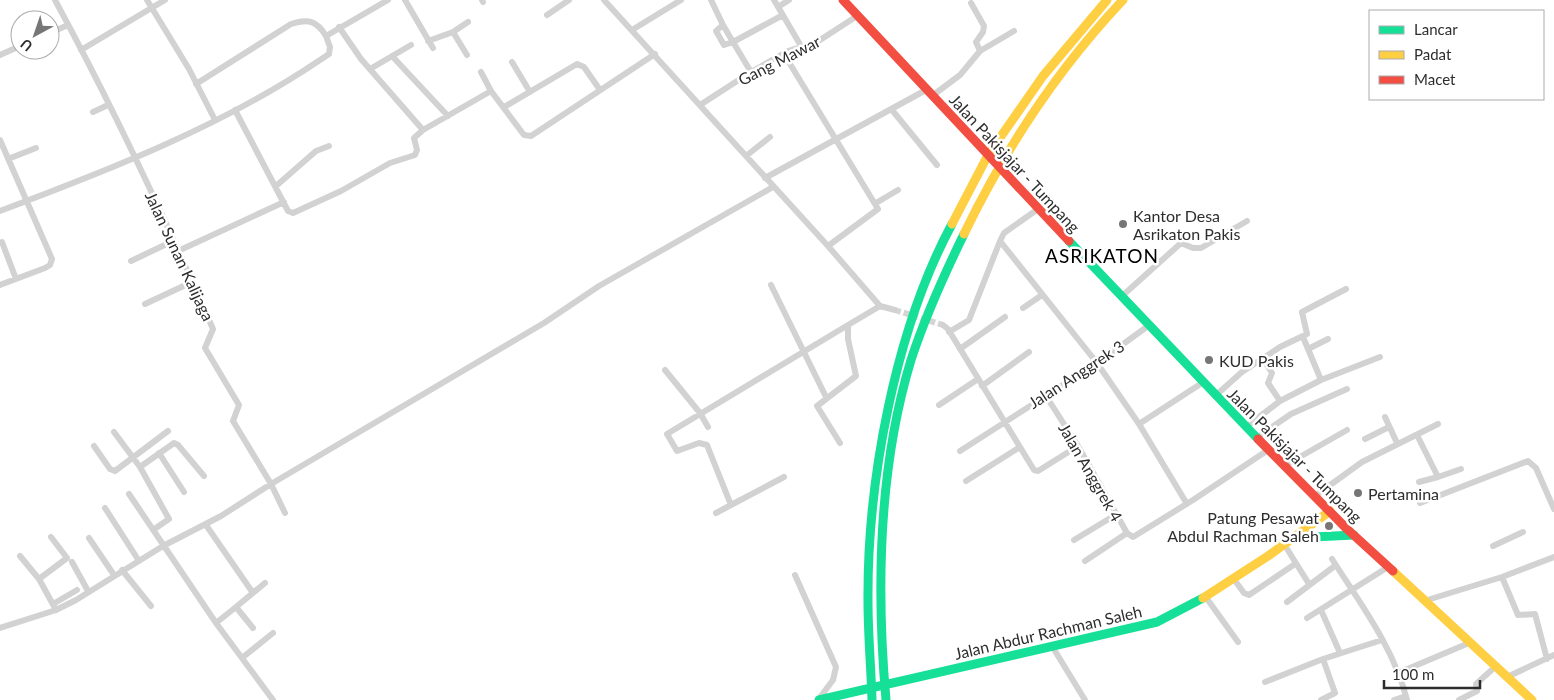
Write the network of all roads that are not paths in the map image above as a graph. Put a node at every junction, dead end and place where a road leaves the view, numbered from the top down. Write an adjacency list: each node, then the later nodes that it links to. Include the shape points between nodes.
1 (55, 0): 22 (street, Jalan Sunan Kalijaga)
2 (148, 0): 17 (street)
3 (165, 0): 17 (street)
4 (388, 0): 24 (street)
5 (405, 0): 30 (street)
6 (569, 0): 18 (street)
7 (604, 0): 26 (street)
8 (681, 0): 26 (street)
9 (710, 0): 23 (street)
10 (774, 0): 16 (street)
11 (788, 0): 16 (street)
12 (843, 0): 20 (main road, Jalan Pakisjajar - Tumpang)
13 (1107, 0): 225 (main road, via 1058,55 1003,129 977,172 916,302 884,417 872,498 867,568)
14 (1123, 0): 226 (main road, via 1059,71 1015,136 989,181 933,300 906,380 886,501 881,581 882,669)
15 (971, 2): 36 (street, via 984,26 976,42)
16 (778, 7): 19 (street)
17 (152, 8): 35 (street); 45 (street)
18 (547, 15)
19 (783, 15): 31 (street); 33 (street)
20 (857, 16): 33 (street, Gang Mawar, via 816,42); 49 (main road, Jalan Pakisjajar - Tumpang)
21 (468, 22): 28 (street)
22 (68, 25): 25 (street); 35 (street, Jalan Sunan Kalijaga)
23 (724, 25): 31 (street); 31 (street, via 716,31 724,45)
24 (339, 27): 29 (street); 42 (street)
25 (60, 29)
26 (632, 30): 37 (street)
27 (1014, 31): 36 (street)
28 (453, 32): 30 (street); 39 (street)
29 (326, 36): 45 (street, via 314,22 304,19); 53 (street, via 329,54)
30 (428, 41): 34 (street)
31 (732, 42): 44 (street)
32 (411, 45): 40 (street)
33 (801, 46): 38 (street, Gang Mawar)
34 (433, 48)
35 (81, 50): 50 (street, Jalan Sunan Kalijaga)
36 (980, 51): 49 (street, via 965,70)
37 (655, 54): 46 (street); 51 (street)
38 (784, 54): 44 (street, Gang Mawar); 61 (street)
39 (467, 55)
40 (392, 56): 42 (street); 56 (street)
41 (512, 62): 48 (street)
42 (370, 69): 58 (street)
43 (481, 72): 47 (street)
44 (751, 72): 51 (street, Gang Mawar)
45 (196, 84): 57 (street)
46 (600, 90): 48 (street, via 584,68 577,64); 52 (street, via 532,136 524,134)
47 (491, 91): 52 (street); 56 (street)
48 (530, 92): 52 (street)
49 (929, 93): 54 (street); 75 (main road, Jalan Pakisjajar - Tumpang)
50 (108, 105): 55 (street); 65 (street, Jalan Sunan Kalijaga)
51 (700, 105): 64 (street)
52 (504, 107)
53 (235, 110): 57 (street); 69 (street)
54 (892, 110): 61 (street); 67 (street)
55 (93, 112)
56 (448, 116): 58 (street)
57 (215, 120): 65 (street)
58 (423, 130): 73 (street, via 414,138 415,155 390,162 299,212 290,212)
59 (770, 137): 64 (street)
60 (0, 140): 66 (street)
61 (835, 140): 68 (street); 74 (street)
62 (329, 146): 69 (street, via 316,151)
63 (36, 148): 66 (street)
64 (746, 156): 68 (street)
65 (134, 158): 72 (street); 78 (street, Jalan Sunan Kalijaga)
66 (8, 160): 72 (street)
67 (937, 165)
68 (765, 178): 70 (street)
69 (276, 186): 73 (street)
70 (773, 187): 81 (street); 151 (street, via 598,286 544,323)
71 (898, 190): 74 (street)
72 (27, 201): 76 (street); 84 (street, via 52,259 45,268)
73 (284, 202): 82 (street)
74 (876, 203): 81 (street, via 875,213)
75 (1038, 210): 79 (street, via 1004,233); 90 (main road, Jalan Pakisjajar - Tumpang)
76 (0, 211)
77 (1247, 221): 90 (street, via 1201,248 1181,243)
78 (173, 241): 82 (street, Jalan Sunan Kalijaga); 83 (street)
79 (1000, 241): 89 (street); 99 (street, via 969,320)
80 (2, 242): 84 (street)
81 (828, 246): 92 (street)
82 (178, 251): 85 (street, Jalan Sunan Kalijaga)
83 (131, 261)
84 (16, 279): 87 (street)
85 (192, 282): 91 (street); 151 (street, Jalan Sunan Kalijaga, via 213,329 205,348 239,405 233,421)
86 (771, 284): 104 (street)
87 (0, 285)
88 (1343, 290): 100 (street, via 1302,312 1308,333)
89 (1042, 295): 93 (street); 108 (street)
90 (1121, 297): 98 (main road, Jalan Pakisjajar - Tumpang)
91 (144, 304)
92 (880, 306): 94 (street); 96 (street)
93 (1023, 308)
94 (895, 310)
95 (1005, 317): 102 (street)
96 (848, 325): 104 (street); 117 (street, via 856,376)
97 (943, 325): 99 (street)
98 (1148, 326): 108 (street, Jalan Anggrek 3); 112 (main road, Jalan Pakisjajar - Tumpang)
99 (949, 332): 102 (street)
100 (1303, 337): 103 (street); 106 (street)
101 (1328, 339): 103 (street)
102 (960, 349): 110 (street)
103 (1308, 349): 111 (street)
104 (804, 352): 117 (street); 120 (street)
105 (1029, 352): 113 (street)
106 (1263, 359): 116 (street, via 1242,372); 118 (street, via 1272,373 1268,383)
107 (1377, 359): 111 (street)
108 (1097, 363): 115 (street, Jalan Anggrek 3); 123 (street)
109 (665, 370): 120 (street)
110 (978, 379): 113 (street); 119 (street)
111 (1321, 380): 118 (street)
112 (1202, 384): 116 (main road, Jalan Pakisjajar - Tumpang); 123 (street)
113 (982, 386): 122 (street)
114 (1347, 389): 132 (street, via 1291,414)
115 (1046, 396): 122 (street, Jalan Anggrek 3); 137 (street, Jalan Anggrek 4)
116 (1215, 396): 126 (main road, Jalan Pakisjajar - Tumpang)
117 (826, 397): 134 (street, via 817,406 818,410)
118 (1280, 402): 126 (street)
119 (939, 406)
120 (700, 413): 125 (street); 157 (street, via 670,431 668,438 677,451 699,443 707,445)
121 (1385, 416): 127 (street)
122 (1004, 421): 138 (street); 140 (street, Jalan Anggrek 3)
123 (1140, 424): 156 (street)
124 (1438, 424): 131 (street)
125 (708, 427)
126 (1246, 427): 132 (main road, Jalan Pakisjajar - Tumpang)
127 (1389, 427): 133 (street); 135 (street)
128 (1347, 430): 143 (street)
129 (168, 431): 142 (street)
130 (114, 432): 142 (street)
131 (1417, 435): 135 (street); 148 (street)
132 (1256, 438): 139 (main road, Jalan Pakisjajar - Tumpang)
133 (1365, 439)
134 (840, 443)
135 (1397, 443): 154 (street, via 1362,462)
136 (94, 446): 142 (street, via 113,471)
137 (1078, 446): 138 (street, via 1036,471); 163 (street, Jalan Anggrek 4)
138 (1020, 447): 149 (street)
139 (1268, 450): 143 (main road, Jalan Pakisjajar - Tumpang); 156 (street, Jalan Anggrek 4)
140 (960, 451)
141 (159, 453): 144 (street); 146 (street, via 169,444 178,445); 152 (street)
142 (134, 458): 144 (street)
143 (1284, 466): 154 (main road, Jalan Pakisjajar - Tumpang)
144 (140, 467): 165 (street, via 169,519)
145 (1461, 469): 148 (street)
146 (204, 476)
147 (784, 477): 157 (street)
148 (1438, 477): 150 (street)
149 (966, 481)
150 (1419, 482)
151 (271, 484): 161 (street); 164 (street)
152 (184, 492)
153 (130, 494): 165 (street)
154 (1315, 496): 160 (main road, Jalan Pakisjajar - Tumpang)
155 (1420, 503): 159 (street, via 1528,462 1536,468)
156 (1187, 504): 167 (street, Jalan Anggrek 4, via 1136,537)
157 (731, 505): 162 (street)
158 (105, 508): 180 (street)
159 (1554, 509)
160 (1330, 511): 168 (main road, Jalan Pakisjajar - Tumpang); 171 (main road, Jalan Abdur Rachman Saleh)
161 (285, 513)
162 (716, 513)
163 (1117, 514): 167 (street, Jalan Anggrek 4); 172 (street)
164 (206, 525): 174 (street); 196 (street)
165 (152, 530): 174 (street)
166 (1523, 532): 175 (street)
167 (1127, 533): 179 (street)
168 (1354, 535): 171 (main road); 184 (main road, Jalan Pakisjajar - Tumpang)
169 (51, 537): 190 (street, via 66,558)
170 (89, 538): 186 (street)
171 (1293, 538): 173 (main road, Jalan Abdur Rachman Saleh)
172 (1074, 540)
173 (1284, 544): 182 (street); 189 (main road, Jalan Abdur Rachman Saleh)
174 (163, 546): 180 (street); 205 (street)
175 (1493, 546)
176 (20, 556): 190 (street)
177 (1554, 557): 188 (street)
178 (1332, 559): 183 (street)
179 (1085, 560)
180 (139, 561): 185 (street)
181 (72, 562): 195 (street)
182 (1296, 564): 189 (street, via 1249,595); 192 (street)
183 (1336, 565): 192 (street); 193 (street)
184 (1388, 566): 193 (street); 198 (main road, Jalan Pakisjajar - Tumpang)
185 (122, 570): 186 (street); 200 (street)
186 (114, 575): 195 (street)
187 (795, 575): 224 (street, via 836,666 832,680)
188 (1502, 577): 198 (street); 217 (street, via 1518,615 1533,610)
189 (1233, 578): 197 (main road, Jalan Abdur Rachman Saleh)
190 (38, 579): 201 (street)
191 (265, 583): 196 (street)
192 (1309, 584): 199 (street)
193 (1352, 588): 203 (street); 209 (street)
194 (77, 590): 201 (street)
195 (88, 592): 201 (street)
196 (253, 593): 202 (street)
197 (1205, 596): 210 (street); 212 (main road, Jalan Abdur Rachman Saleh, via 1178,613 1144,627)
198 (1423, 601): 211 (main road, Jalan Pakisjajar - Tumpang)
199 (1287, 602)
200 (150, 606)
201 (54, 607): 206 (street)
202 (236, 607): 205 (street); 207 (street)
203 (1321, 610): 204 (street); 213 (street)
204 (1307, 618)
205 (216, 623): 215 (street)
206 (0, 628)
207 (253, 628)
208 (272, 633): 215 (street)
209 (1382, 640): 213 (street); 219 (street)
210 (1238, 642)
211 (1469, 643): 218 (main road, Jalan Pakisjajar - Tumpang); 219 (street)
212 (1052, 646): 224 (main road, Jalan Abdur Rachman Saleh); 227 (street)
213 (1340, 653): 216 (street)
214 (1554, 656): 217 (street)
215 (242, 658): 223 (street)
216 (1323, 659): 221 (street); 228 (street, via 1336,693)
217 (1547, 659): 220 (street)
218 (1495, 667): 220 (main road, Jalan Pakisjajar - Tumpang); 230 (street, via 1476,684 1477,691)
219 (1398, 673): 222 (street)
220 (1507, 678): 231 (main road, Jalan Pakisjajar - Tumpang)
221 (1265, 682)
222 (1407, 698): 229 (street)
223 (274, 700)
224 (819, 700)
225 (872, 700)
226 (886, 700)
227 (1085, 700)
228 (1321, 700)
229 (1394, 700)
230 (1459, 700)
231 (1532, 700)

